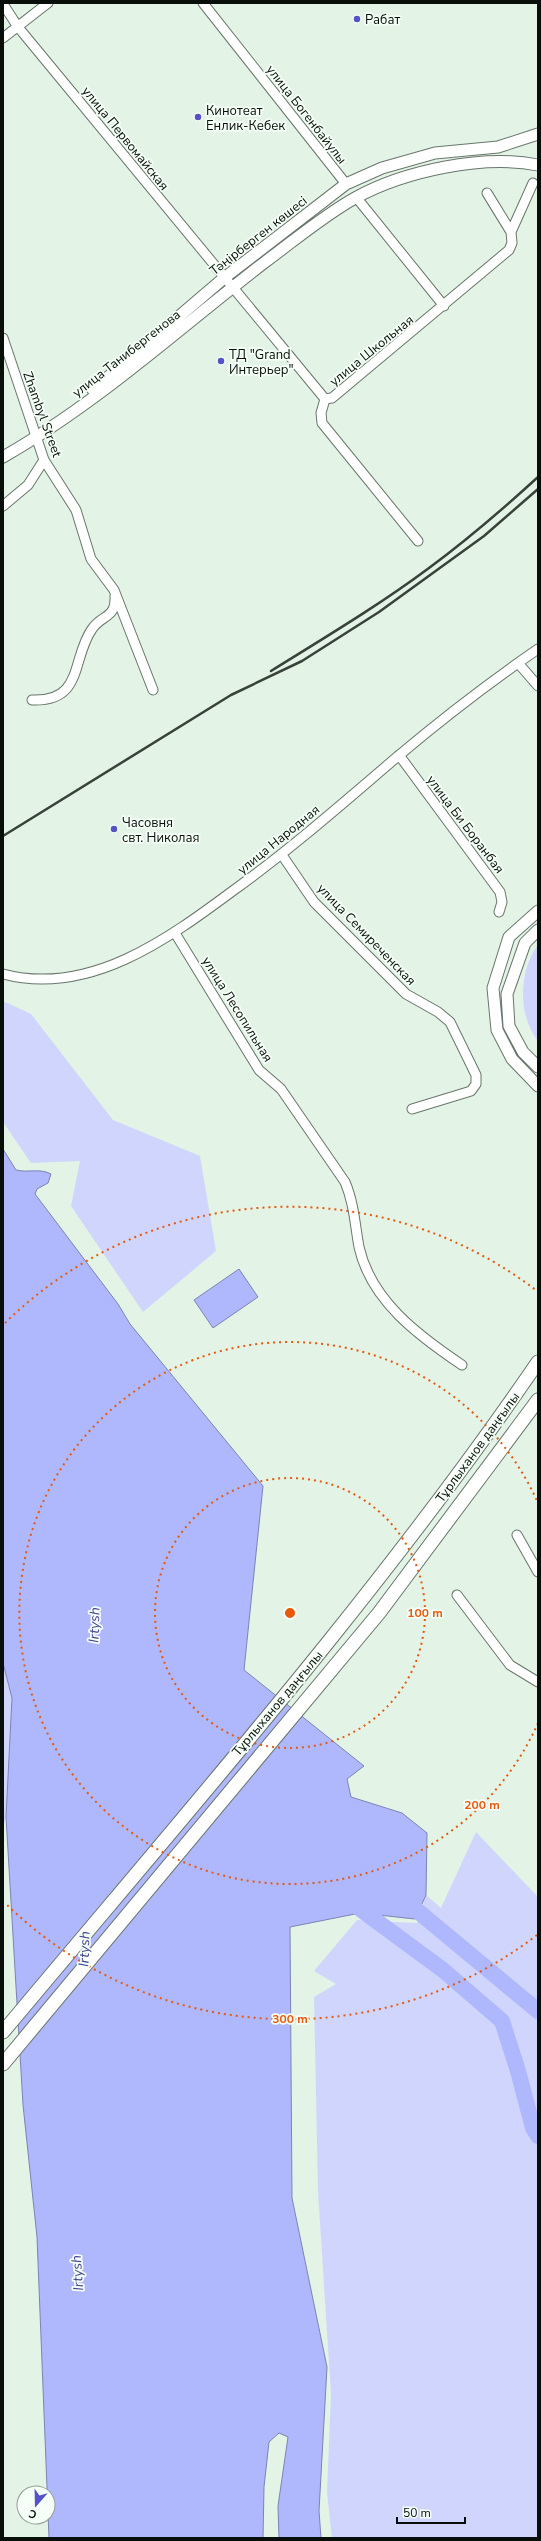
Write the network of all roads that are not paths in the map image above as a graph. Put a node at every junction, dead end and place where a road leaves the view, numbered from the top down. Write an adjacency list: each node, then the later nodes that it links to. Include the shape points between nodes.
1 (48, 3): 4 (street)
2 (203, 3): 9 (street, улица Богенбайулы)
3 (3, 4): 4 (street, улица Первомайская)
4 (18, 27): 5 (street); 13 (street, улица Первомайская)
5 (3, 38)
6 (538, 134): 9 (main road, Тәңірберген көшесі, via 498,147 428,155 382,168)
7 (538, 165): 11 (main road, Тәңірберген көшесі, via 496,162 440,170 396,180)
8 (533, 183): 12 (street, улица Школьная)
9 (346, 184): 13 (main road, Тәңірберген көшесі)
10 (487, 193): 12 (street)
11 (356, 197): 14 (main road, Тәңірберген көшесі, via 328,214); 15 (street)
12 (511, 232): 15 (street, улица Школьная, via 512,243 509,250)
13 (224, 278): 14 (street, улица Первомайская); 18 (main road, Тәңірберген көшесі)
14 (232, 287): 17 (street, улица Школьная); 18 (main road, улица Танибергенова, via 113,384)
15 (444, 306): 17 (street, улица Школьная, via 332,398)
16 (3, 338): 18 (street, Zhambyl Street)
17 (325, 399): 22 (street, via 321,413 322,423)
18 (36, 438): 19 (main road); 20 (street, Zhambyl Street)
19 (3, 457)
20 (44, 460): 21 (street, via 28,485); 23 (street, Zhambyl Street, via 76,510 91,559)
21 (3, 506)
22 (418, 541)
23 (114, 590): 27 (street, Zhambyl Street); 28 (street, via 115,604 111,614 91,630 73,680 67,689 48,699)
24 (538, 649): 25 (street, улица Народная)
25 (518, 662): 26 (street); 29 (street, улица Народная)
26 (538, 686)
27 (154, 690)
28 (32, 700)
29 (399, 755): 30 (street, улица Народная); 31 (street, улица Би Боранбая, via 500,892 502,902)
30 (282, 855): 34 (street, улица Народная); 38 (street, улица Семиреченская, via 314,902 406,994 450,1022 476,1075 476,1084 471,1091)
31 (499, 912)
32 (538, 912): 37 (main road, via 509,937 493,988 497,1030 512,1059)
33 (538, 930): 36 (main road, via 525,943 507,994 509,1026 523,1052)
34 (175, 933): 35 (street, улица Народная, via 129,958 59,979 24,980); 40 (street, улица Лесопильная, via 258,1070 281,1089 345,1182 351,1196 365,1267 376,1289 420,1337)
35 (3, 974)
36 (538, 1067)
37 (538, 1086)
38 (412, 1109)
39 (538, 1362): 46 (highway, Тұрлыханов даңғылы, via 473,1455 362,1602)
40 (462, 1365)
41 (538, 1400): 47 (highway, Тұрлыханов даңғылы, via 356,1641)
42 (517, 1535): 43 (street)
43 (538, 1572)
44 (457, 1595): 45 (street, via 510,1665)
45 (538, 1682)
46 (3, 2032)
47 (3, 2064)

